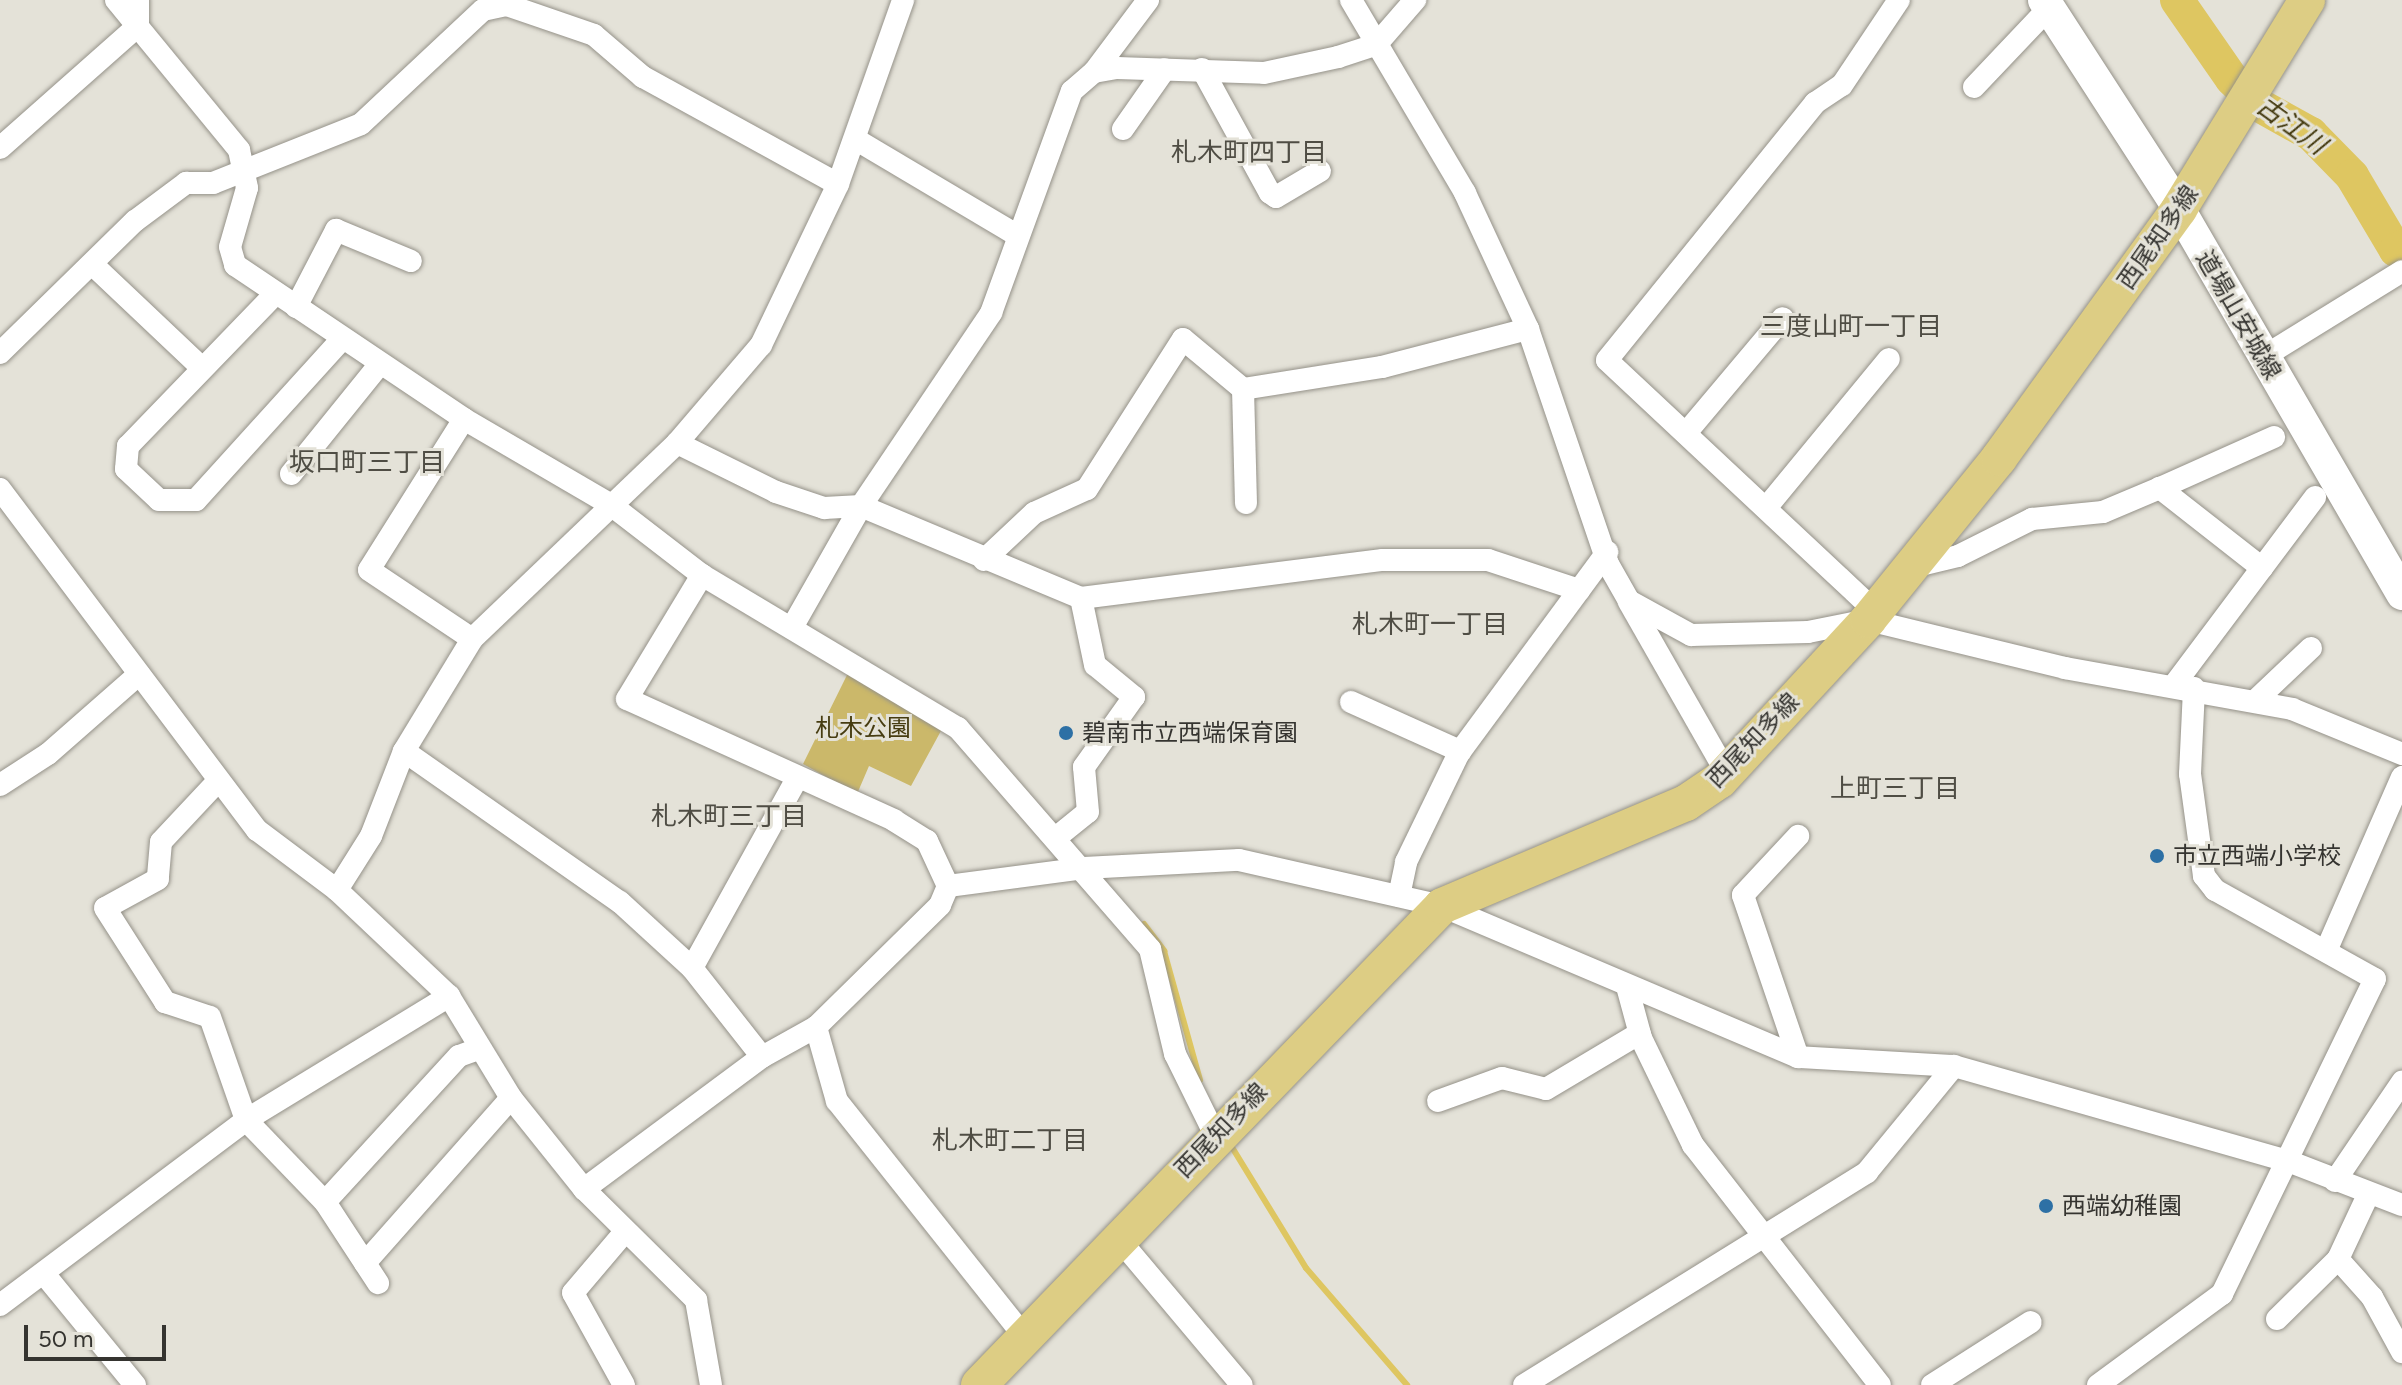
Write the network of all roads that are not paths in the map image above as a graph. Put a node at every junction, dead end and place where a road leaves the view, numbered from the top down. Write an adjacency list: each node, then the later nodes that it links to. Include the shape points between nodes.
1 (116, 0): 12 (street)
2 (138, 0): 12 (street)
3 (903, 0): 19 (street)
4 (1148, 0): 16 (street)
5 (1351, 0): 13 (street)
6 (1415, 0): 13 (street)
7 (1899, 0): 41 (street, via 1842,85 1815,103 1607,360)
8 (2307, 0): 24 (main road, 西尾知多線)
9 (509, 2): 11 (street); 23 (street, via 594,35 643,77)
10 (2047, 4): 17 (street); 24 (main road, 道場山安城線)
11 (482, 5): 21 (street, via 361,124)
12 (138, 26): 20 (street); 21 (street, via 239,150)
13 (1376, 45): 15 (street, via 1286,71); 32 (street, via 1465,193)
14 (1165, 69): 15 (street); 16 (street); 18 (street)
15 (1202, 69): 22 (street, via 1270,193 1276,197)
16 (1094, 72): 25 (street, via 1072,91)
17 (1974, 87)
18 (1123, 129)
19 (855, 139): 23 (street); 25 (street)
20 (0, 148)
21 (242, 169): 27 (street, via 213,183 186,183); 29 (street, via 247,188 230,258)
22 (1320, 171)
23 (838, 184): 43 (street, via 761,345)
24 (2179, 209): 35 (main road, 道場山安城線); 54 (main road, 西尾知多線)
25 (1017, 235): 50 (street, via 991,313)
26 (411, 261): 30 (street, via 336,230)
27 (92, 264): 34 (street); 38 (street)
28 (2402, 271): 35 (street)
29 (276, 293): 30 (street); 38 (street)
30 (296, 307): 33 (street)
31 (1783, 318): 41 (street)
32 (1528, 329): 39 (street, via 1382,367); 52 (street)
33 (341, 340): 37 (street); 38 (street, via 196,500 159,500 126,469 128,446)
34 (0, 353)
35 (2263, 357): 58 (main road, 道場山安城線)
36 (1889, 359): 51 (street)
37 (379, 365): 40 (street); 44 (street)
38 (202, 368)
39 (1243, 389): 48 (street); 53 (street, via 1183,339 1087,489 1034,513)
40 (464, 419): 49 (street); 63 (street, via 369,570)
41 (1686, 433): 51 (street)
42 (2274, 437): 45 (street)
43 (677, 443): 49 (street); 50 (street, via 776,492 824,508)
44 (291, 474)
45 (2160, 488): 54 (street, via 2103,512 2032,519 1958,556); 55 (street)
46 (0, 489): 65 (street)
47 (2315, 497): 55 (street)
48 (1246, 503)
49 (611, 505): 56 (street); 63 (street)
50 (861, 506): 53 (street); 62 (street)
51 (1766, 508): 61 (street)
52 (1607, 552): 57 (street); 60 (street)
53 (984, 560): 59 (street)
54 (1910, 568): 61 (main road, 西尾知多線)
55 (2262, 568): 66 (street)
56 (702, 575): 62 (street); 74 (street, via 627,699)
57 (1579, 590): 59 (street, via 1488,560 1383,560); 70 (street)
58 (2402, 594)
59 (1081, 598): 77 (street, via 1095,665 1134,697 1084,767 1088,812)
60 (1629, 601): 61 (street, via 1691,635 1808,632); 72 (street)
61 (1872, 615): 66 (street, via 2065,668); 72 (main road, 西尾知多線)
62 (794, 624): 77 (street, via 958,728)
63 (472, 639): 69 (street)
64 (2311, 648): 67 (street)
65 (139, 674): 75 (street); 76 (street, via 48,754)
66 (2184, 687): 67 (street); 84 (street, via 2204,876 2215,890)
67 (2255, 701): 71 (street)
68 (1351, 702): 70 (street)
69 (404, 751): 81 (street, via 371,836); 85 (street, via 620,902)
70 (1460, 751): 82 (street, via 1406,862)
71 (2402, 754)
72 (1726, 772): 83 (main road, 西尾知多線, via 1686,803)
73 (2402, 777): 84 (street)
74 (796, 780): 80 (street, via 927,841); 85 (street)
75 (218, 781): 81 (street, via 257,830); 97 (street, via 161,842 158,879 105,908 165,1002 210,1017)
76 (0, 785)
77 (1058, 836): 79 (street)
78 (1798, 836): 92 (street, via 1743,895)
79 (1084, 868): 80 (street); 82 (street, via 1239,860); 98 (street, via 1150,949 1175,1054)
80 (948, 886): 88 (street, via 940,905)
81 (337, 890): 87 (street)
82 (1399, 896): 83 (street)
83 (1442, 906): 86 (street); 98 (main road, 西尾知多線)
84 (2326, 951): 99 (street, via 2375,979)
85 (692, 968): 91 (street)
86 (1628, 990): 89 (street); 92 (street)
87 (449, 996): 90 (street); 97 (street)
88 (816, 1027): 91 (street); 115 (street, via 837,1101)
89 (1640, 1033): 96 (street, via 1546,1089 1502,1078); 105 (street, via 1693,1145)
90 (478, 1049): 95 (street); 103 (street, via 459,1056)
91 (762, 1057): 101 (street)
92 (1798, 1057): 93 (street)
93 (1954, 1066): 99 (street); 105 (street, via 1867,1172)
94 (2402, 1082): 100 (street)
95 (511, 1098): 101 (street); 109 (street)
96 (1438, 1101)
97 (246, 1120): 103 (street); 110 (street)
98 (1215, 1135): 107 (main road, 西尾知多線)
99 (2288, 1161): 100 (street); 125 (street, via 2222,1294)
100 (2335, 1181): 102 (street)
101 (584, 1189): 106 (street)
102 (2368, 1195): 104 (street); 108 (street)
103 (325, 1202): 109 (street)
104 (2402, 1205)
105 (1760, 1232): 122 (street); 123 (street)
106 (623, 1234): 118 (street, via 573,1293); 119 (street, via 696,1300)
107 (1118, 1238): 115 (main road, 西尾知多線); 121 (street)
108 (2338, 1259): 113 (street); 116 (street, via 2372,1297)
109 (365, 1263): 111 (street)
110 (45, 1275): 112 (street); 117 (street)
111 (378, 1283)
112 (0, 1305)
113 (2277, 1319)
114 (2031, 1322): 124 (street)
115 (1025, 1337): 120 (main road, 西尾知多線)
116 (2402, 1352)
117 (135, 1385)
118 (624, 1385)
119 (711, 1385)
120 (979, 1385)
121 (1242, 1385)
122 (1524, 1385)
123 (1880, 1385)
124 (1932, 1385)
125 (2098, 1385)

